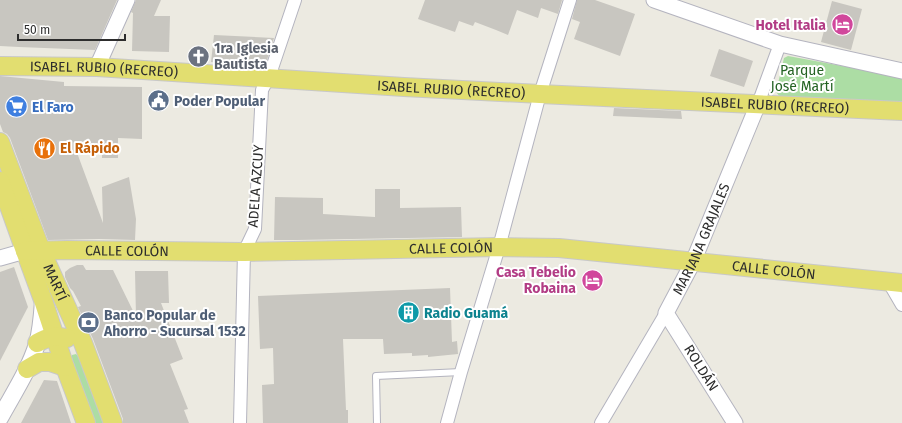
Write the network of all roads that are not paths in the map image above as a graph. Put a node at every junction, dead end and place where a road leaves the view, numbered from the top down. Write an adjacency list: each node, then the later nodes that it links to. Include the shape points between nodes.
1 (127, 0): 7 (street)
2 (295, 0): 9 (street, ADELA AZCUY)
3 (570, 0): 10 (street)
4 (654, 0): 5 (street)
5 (780, 44): 8 (street); 11 (street, MARIANA GRAJALES)
6 (0, 66): 7 (main road, ISABEL RUBIO (RECREO))
7 (98, 67): 9 (main road, ISABEL RUBIO (RECREO))
8 (902, 71)
9 (269, 77): 10 (main road, ISABEL RUBIO (RECREO)); 18 (street, ADELA AZCUY, via 262,90 255,229)
10 (540, 94): 11 (main road, ISABEL RUBIO (RECREO)); 15 (street)
11 (758, 104): 12 (main road, ISABEL RUBIO (RECREO)); 20 (street, MARIANA GRAJALES)
12 (902, 111)
13 (0, 142): 16 (main road, MARTÍ)
14 (0, 181): 16 (main road, MARTÍ)
15 (498, 247): 18 (main road, CALLE COLÓN); 20 (main road, CALLE COLÓN, via 559,248); 31 (street)
16 (33, 250): 17 (main road, CALLE COLÓN); 19 (street, CALLE COLÓN); 21 (main road, MARTÍ); 23 (main road, MARTÍ)
17 (67, 250): 18 (main road, CALLE COLÓN); 21 (main road, via 55,263)
18 (244, 252): 35 (street, ADELA AZCUY)
19 (0, 258)
20 (693, 262): 22 (main road, CALLE COLÓN); 25 (street, MARIANA GRAJALES)
21 (51, 272): 23 (main road); 28 (main road, MARTÍ)
22 (895, 282): 24 (street)
23 (43, 300): 26 (main road, MARTÍ); 27 (main road)
24 (902, 305)
25 (666, 313): 38 (street, MARIANA GRAJALES); 39 (street, ROLDÁN)
26 (55, 336): 27 (main road); 28 (main road); 29 (main road, MARTÍ)
27 (37, 343): 30 (main road)
28 (83, 344): 34 (main road, MARTÍ)
29 (65, 367): 30 (main road, via 50,362 39,362); 33 (main road, MARTÍ)
30 (27, 369): 32 (main road)
31 (461, 372): 36 (lane, via 376,376); 37 (street)
32 (0, 418)
33 (86, 423)
34 (113, 423)
35 (240, 423)
36 (377, 423)
37 (447, 423)
38 (601, 423)
39 (735, 423)

